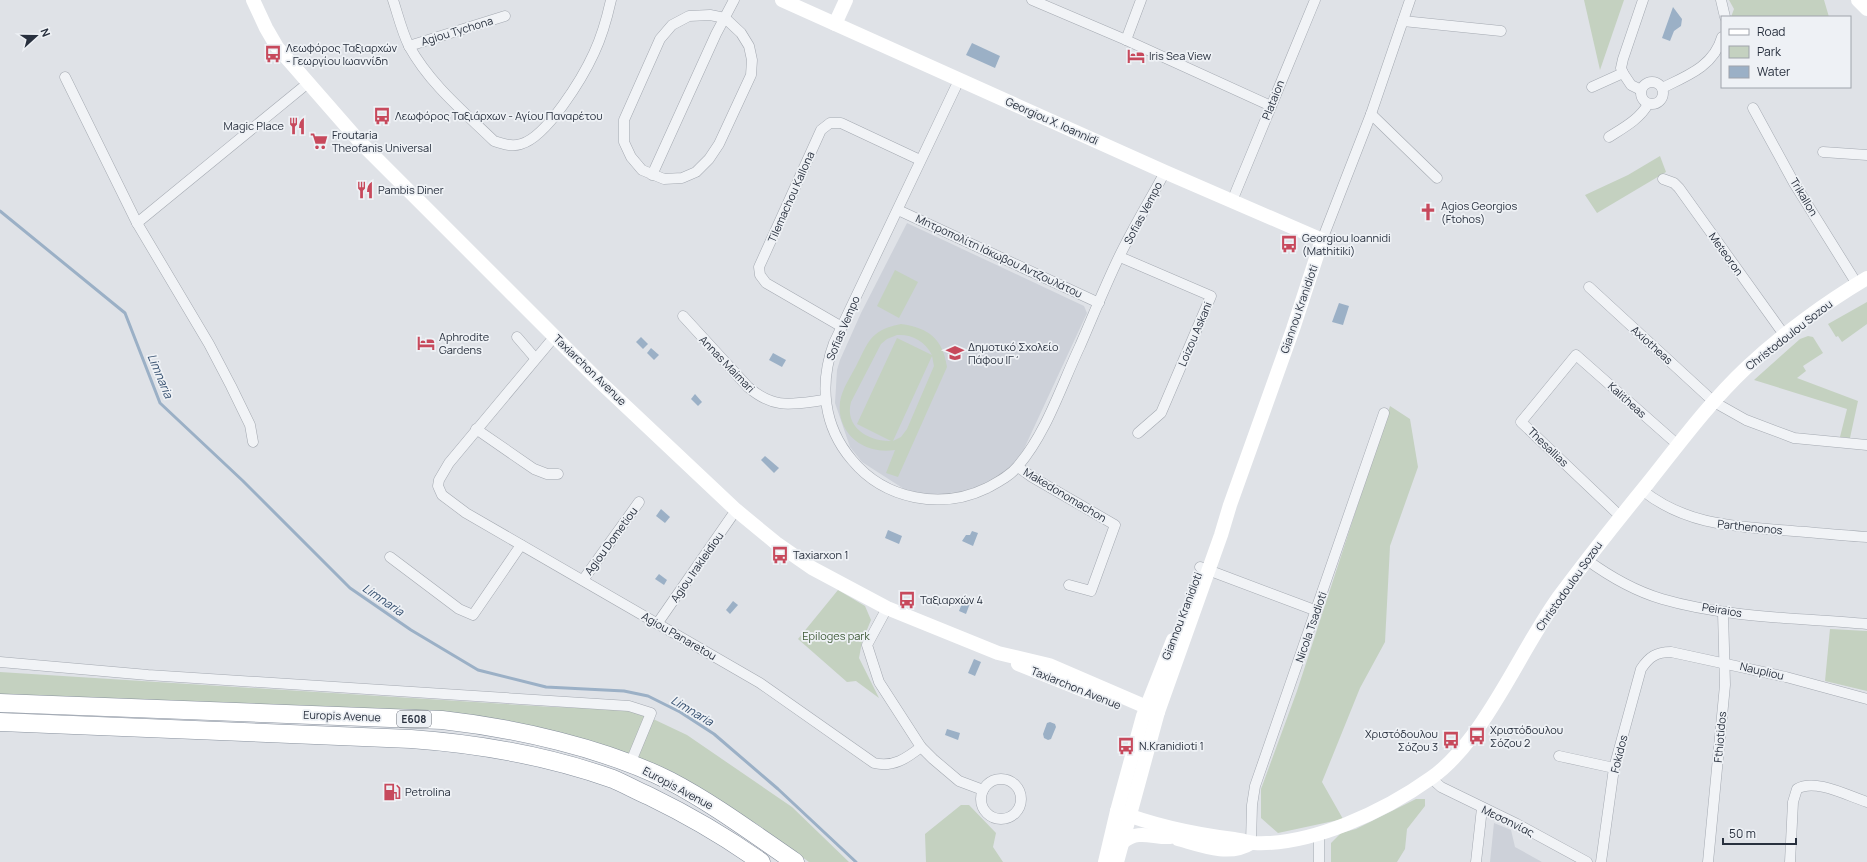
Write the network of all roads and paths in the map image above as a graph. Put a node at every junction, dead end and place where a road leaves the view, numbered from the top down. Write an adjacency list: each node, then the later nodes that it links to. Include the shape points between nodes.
1 (253, 0): 27 (street, Taxiarchon Avenue, via 277,47)
2 (393, 0): 23 (street)
3 (611, 0): 23 (street, via 595,52 572,92 534,139 520,145 506,145 494,141 439,89)
4 (734, 0): 17 (street)
5 (782, 0): 19 (street, Georgiou X. Ioannidi)
6 (846, 0): 19 (street)
7 (1034, 0): 21 (street)
8 (1141, 0): 21 (street)
9 (1315, 0): 32 (street, Plataion)
10 (1410, 0): 18 (street, Giannou Kranidioti)
11 (1643, 0): 24 (street, via 1623,59)
12 (1721, 0): 16 (street)
13 (1858, 0): 14 (street)
14 (1867, 8)
15 (505, 16): 23 (street, Agiou Tychona)
16 (1725, 16)
17 (724, 18): 40 (street); 40 (street, via 741,33 749,46 752,60 751,75 709,159 696,172 682,178 664,179); 40 (street, via 710,15 689,16 672,25 660,39 624,120 624,142 642,170)
18 (1404, 21): 20 (street); 34 (street, Giannou Kranidioti)
19 (835, 24): 26 (street, Georgiou X. Ioannidi)
20 (1501, 31)
21 (1126, 40): 32 (street)
22 (1721, 40): 29 (street, via 1716,52 1704,66)
23 (409, 46)
24 (1623, 73): 28 (street); 30 (street, via 1631,85)
25 (65, 77): 45 (street)
26 (959, 80): 38 (street, Sofias Vempo); 39 (street, Georgiou X. Ioannidi)
27 (308, 83): 45 (street); 53 (street, Taxiarchon Avenue, via 360,142)
28 (1592, 87)
29 (1662, 88): 30 (street, via 1652,82 1644,85); 31 (street, via 1661,100 1657,104)
30 (1641, 90): 31 (street, via 1642,98)
31 (1648, 104): 35 (street, via 1633,121)
32 (1271, 106): 43 (street, Plataion)
33 (1753, 108): 48 (street, Trikallon, via 1794,183)
34 (1371, 114): 41 (street); 46 (street, Giannou Kranidioti)
35 (1609, 137)
36 (1823, 152): 37 (street)
37 (1867, 155)
38 (920, 160): 44 (street, Sofias Vempo); 52 (street, Tilemachou Kallona, via 841,123 830,123 821,130 759,271 766,283)
39 (1165, 172): 43 (street, Georgiou X. Ioannidi); 47 (street, Sofias Vempo)
40 (652, 175)
41 (1437, 178)
42 (1663, 178): 54 (street, Meteoron, via 1679,188)
43 (1232, 201): 46 (street, Georgiou X. Ioannidi)
44 (898, 210): 50 (street, Μητροπολίτη Ιάκωβου Αντζουλάτου); 52 (street, Sofias Vempo)
45 (137, 223): 63 (street, via 209,344 250,425)
46 (1322, 240): 76 (street, Giannou Kranidioti, via 1230,505 1214,534)
47 (1120, 257): 50 (street, Sofias Vempo); 62 (street, Loizou Askani, via 1211,296 1161,413)
48 (1862, 281): 54 (street, Christodoulou Sozou)
49 (1589, 287): 59 (street, Axiotheas)
50 (1099, 303): 66 (street, Sofias Vempo, via 1040,432)
51 (683, 316): 58 (street, Annas Maimari, via 760,397 791,405)
52 (842, 327): 58 (street, Sofias Vempo, via 828,359)
53 (555, 336): 57 (street); 70 (street, Taxiarchon Avenue)
54 (1785, 336): 59 (street, Christodoulou Sozou, via 1744,369)
55 (517, 337): 57 (street)
56 (1576, 354): 65 (street, Kalitheas); 71 (street, Thesallias, via 1521,422)
57 (535, 358): 61 (street)
58 (825, 400): 66 (street, Sofias Vempo, via 833,431 858,467 882,485 906,496 939,499 966,496 996,483)
59 (1714, 402): 64 (street, Axiotheas, via 1746,420 1794,438); 65 (street, Christodoulou Sozou)
60 (1384, 413): 80 (street, Nicola Tsadioti)
61 (476, 429): 67 (street, via 534,470); 73 (street, Agiou Panaretou, via 449,464 438,486 442,495 466,513)
62 (1138, 433)
63 (253, 442)
64 (1867, 444)
65 (1678, 445): 68 (street, Christodoulou Sozou)
66 (1018, 467): 78 (street, Makedonomachon, via 1115,525 1091,592)
67 (558, 474)
68 (1642, 490): 71 (street, Christodoulou Sozou); 72 (street, Parthenonos, via 1665,507 1701,521)
69 (639, 502): 77 (street, Agiou Dometiou)
70 (736, 510): 79 (street, Taxiarchon Avenue, via 812,568); 82 (street, Agiou Irakleidiou)
71 (1620, 516): 75 (street, Christodoulou Sozou)
72 (1867, 537)
73 (520, 545): 74 (street, via 473,615 459,609); 77 (street, Agiou Panaretou)
74 (390, 557)
75 (1587, 560): 81 (street, Peiraios, via 1611,577 1661,599); 98 (street, Christodoulou Sozou, via 1545,619 1495,704 1472,736)
76 (1204, 568): 80 (street); 88 (street, Giannou Kranidioti); 92 (street, Giannou Kranidioti)
77 (583, 580): 82 (street, Agiou Panaretou)
78 (1069, 585)
79 (887, 608): 84 (street, Taxiarchon Avenue); 94 (street, via 867,645 879,682)
80 (1317, 611): 106 (street, Nicola Tsadioti, via 1255,786)
81 (1723, 612): 83 (street, Peiraios); 87 (street, Fthiotidos)
82 (657, 624): 94 (street, Agiou Panaretou, via 760,682 874,764 892,764)
83 (1867, 624)
84 (998, 653): 89 (street, Taxiarchon Avenue, via 1049,665); 92 (street, Taxiarchon Avenue, via 1022,666)
85 (1656, 654): 87 (street, Naupliou, via 1672,652); 97 (street, Fokidos, via 1649,657 1641,669)
86 (0, 662): 96 (street, via 148,675 629,706 651,713)
87 (1725, 663): 90 (street, Naupliou); 115 (street, Fthiotidos)
88 (1156, 685): 89 (street, via 1141,693); 92 (street, Giannou Kranidioti)
89 (1119, 696): 92 (street, Taxiarchon Avenue)
90 (1867, 699)
91 (0, 703): 96 (highway, Europis Avenue / E608, via 442,720 510,731)
92 (1151, 714): 102 (street, Giannou Kranidioti)
93 (0, 722): 107 (highway, Europis Avenue / E608, via 411,739 500,749 614,780 676,810 742,848)
94 (922, 746): 99 (street, via 959,781)
95 (1559, 756): 97 (street)
96 (630, 764): 108 (highway, Europis Avenue / E608, via 670,781 726,814)
97 (1614, 768): 114 (street, Fokidos)
98 (1431, 778): 101 (street, Μεσσηνίας, via 1441,787); 103 (street, Christodoulou Sozou, via 1375,812)
99 (982, 790): 99 (street, via 993,780 1010,781 1020,792 1022,800 1014,815 1000,820 986,813 980,798)
100 (1867, 802): 116 (street, via 1815,785 1797,789 1793,802)
101 (1482, 808): 112 (street); 113 (street, Μεσσηνίας)
102 (1122, 817): 104 (street, Christodoulou Sozou); 105 (street, Giannou Kranidioti); 106 (street, Christodoulou Sozou); 109 (street, Giannou Kranidioti)
103 (1319, 833): 106 (street, Christodoulou Sozou, via 1285,841); 111 (street)
104 (1170, 837): 105 (street, via 1141,834); 106 (street, Christodoulou Sozou, via 1230,850)
105 (1123, 842): 110 (street, Giannou Kranidioti)
106 (1251, 843)
107 (761, 862)
108 (795, 862)
109 (1105, 862)
110 (1117, 862)
111 (1319, 862)
112 (1476, 862)
113 (1587, 862)
114 (1601, 862)
115 (1708, 862)
116 (1790, 862)

